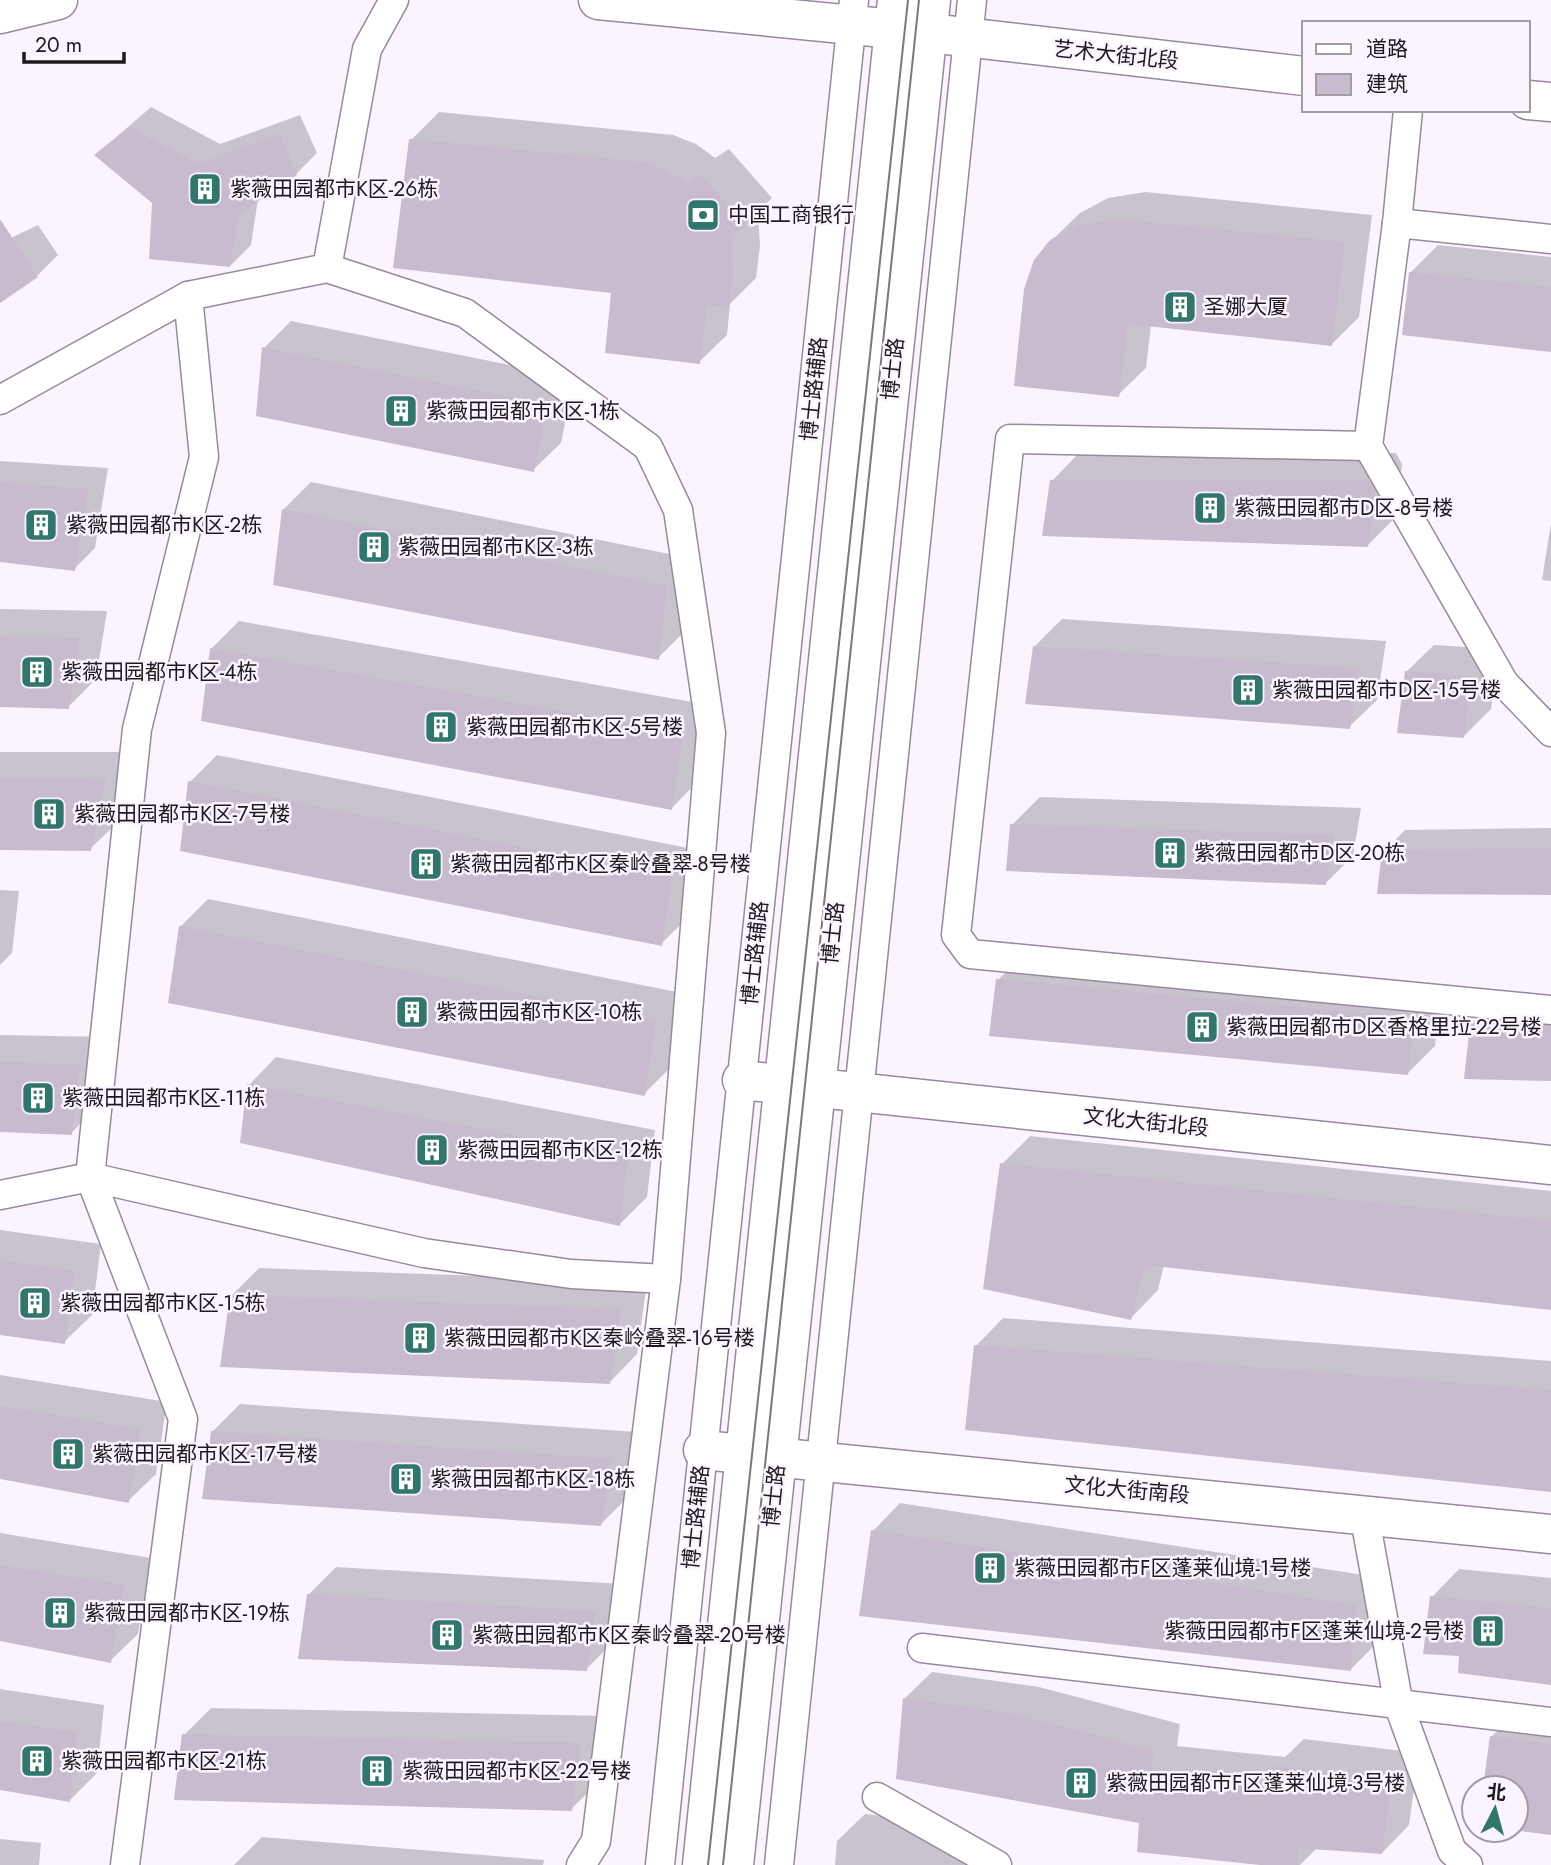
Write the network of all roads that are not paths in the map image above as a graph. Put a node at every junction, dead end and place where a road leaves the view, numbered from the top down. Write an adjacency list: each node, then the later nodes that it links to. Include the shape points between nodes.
1 (58, 0): 6 (street)
2 (394, 0): 15 (street, via 367,50)
3 (598, 0): 5 (street, 艺术大街北段)
4 (971, 0): 8 (street)
5 (853, 12): 7 (street, 艺术大街北段); 21 (street, 博士路辅路)
6 (0, 14)
7 (913, 16): 8 (street, 艺术大街北段); 22 (street, 博士路)
8 (967, 39): 9 (street, 艺术大街北段); 23 (street)
9 (1302, 76)
10 (1530, 100): 11 (street)
11 (1551, 102)
12 (1408, 112): 13 (street)
13 (1397, 223): 14 (street); 18 (street)
14 (1551, 239)
15 (327, 268): 16 (street); 27 (street, via 465,313 648,447 678,510 711,733)
16 (188, 296): 17 (street); 25 (street, via 204,457 137,729)
17 (0, 400)
18 (1368, 446): 19 (street, via 1503,683); 20 (street, via 1010,439 956,935 970,954)
19 (1551, 732)
20 (1551, 1010)
21 (742, 1080): 22 (street, 文化大街北段); 28 (street, 博士路辅路)
22 (800, 1086): 23 (street, 文化大街北段); 29 (street, 博士路)
23 (859, 1092): 24 (street, 文化大街北段); 30 (street)
24 (1551, 1165)
25 (90, 1177): 26 (street); 27 (street, via 424,1253 571,1274); 38 (street, via 183,1419)
26 (0, 1195)
27 (666, 1279): 39 (street, via 596,1841)
28 (703, 1450): 29 (street, 文化大街南段); 40 (street, 博士路辅路)
29 (761, 1456): 30 (street, 文化大街南段); 41 (street, 博士路); 42 (street, 博士路)
30 (820, 1461): 31 (street, 文化大街南段); 43 (street)
31 (1364, 1513): 32 (street, 文化大街南段); 34 (street)
32 (1551, 1534)
33 (922, 1648): 34 (street)
34 (1399, 1706): 35 (street); 37 (street)
35 (1551, 1722)
36 (877, 1797): 44 (street)
37 (1451, 1860)
38 (125, 1865)
39 (581, 1865)
40 (660, 1865)
41 (702, 1865)
42 (734, 1865)
43 (779, 1865)
44 (997, 1865)

